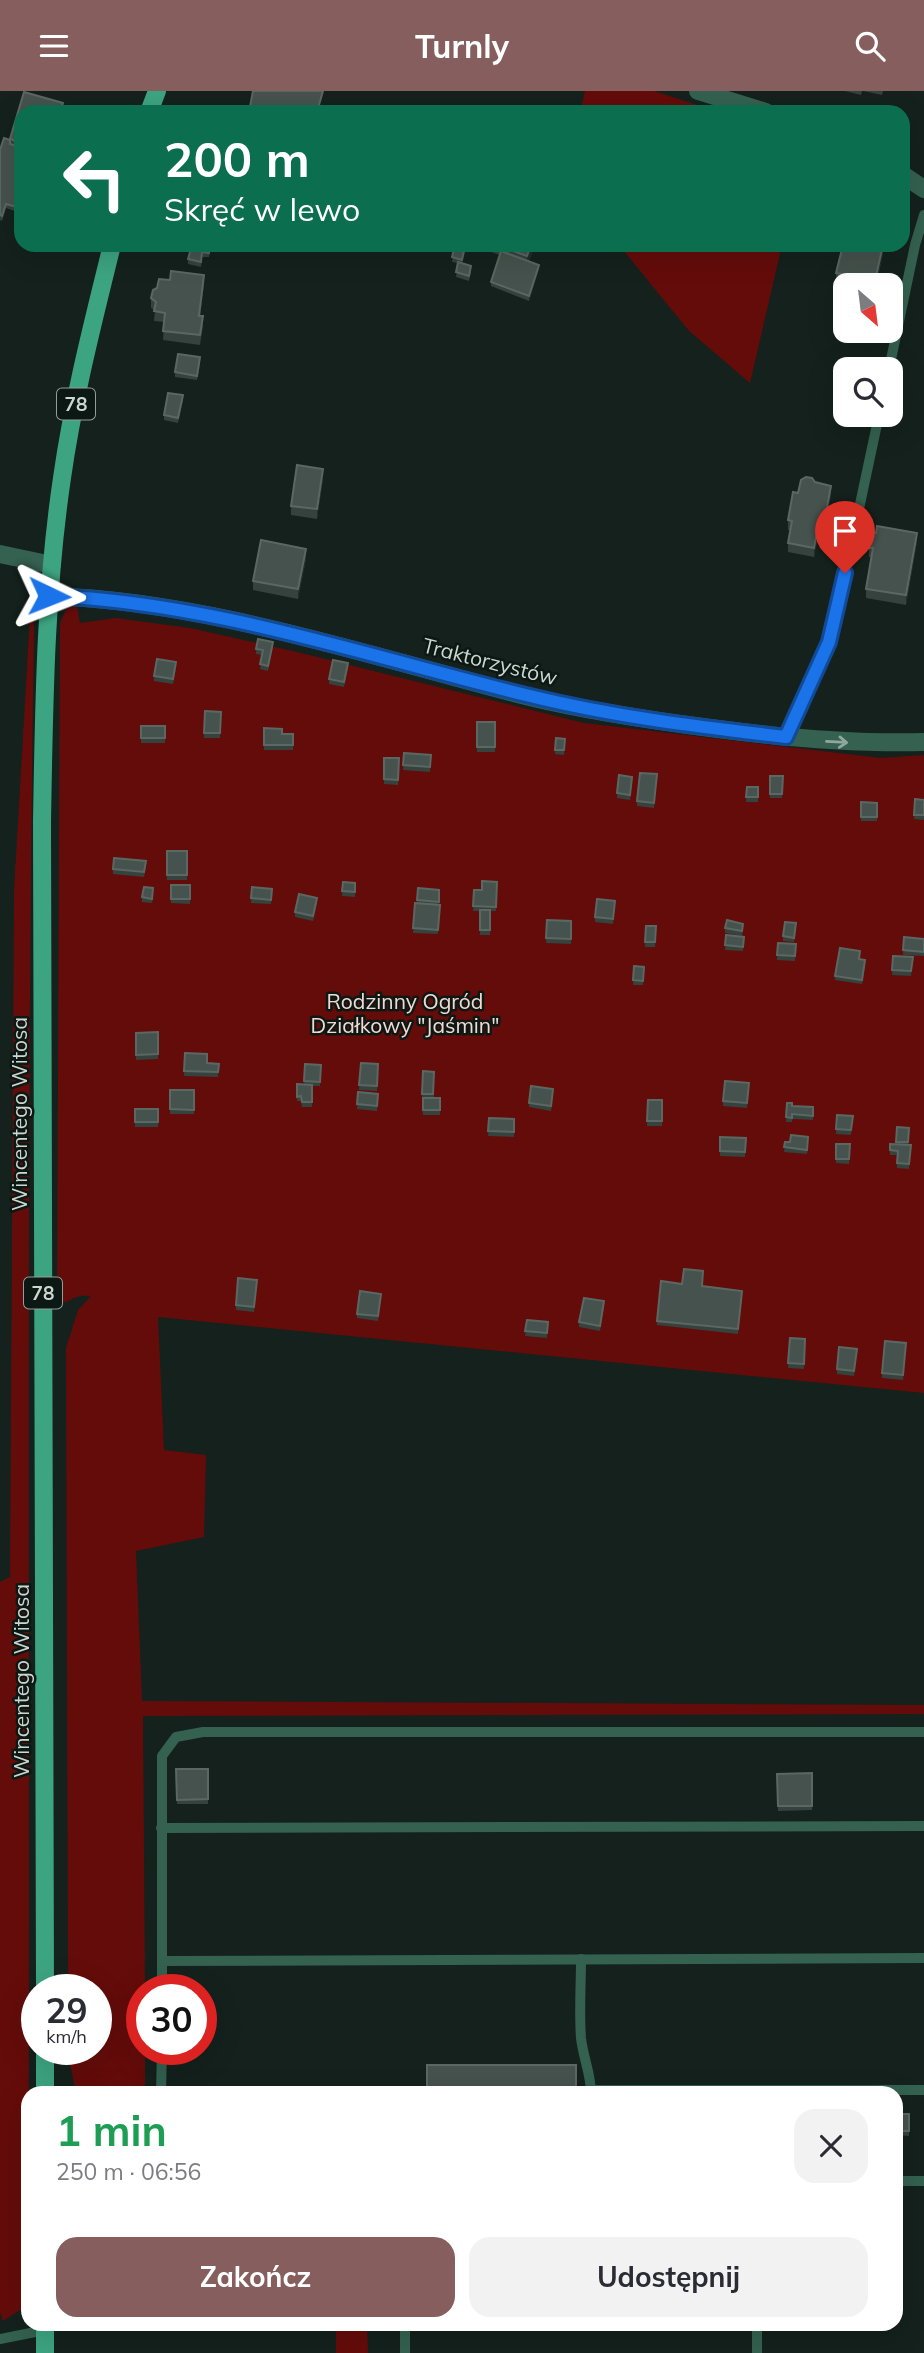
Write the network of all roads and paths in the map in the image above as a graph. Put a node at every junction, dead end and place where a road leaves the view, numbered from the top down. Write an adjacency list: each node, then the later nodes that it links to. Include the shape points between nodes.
1 (698, 91): 2 (street)
2 (743, 105)
3 (924, 215): 5 (lane)
4 (110, 252): 8 (main road, Wincentego Witosa / 78, via 69,437)
5 (892, 357)
6 (876, 427): 10 (lane, via 834,626)
7 (0, 554): 8 (street)
8 (52, 565): 9 (main road, Wincentego Witosa / 78)
9 (49, 596): 10 (street, Traktorzystów, via 127,601 242,624 599,712); 18 (main road, Wincentego Witosa / 78, via 42,822)
10 (786, 737): 11 (street, Traktorzystów, one-way to 11)
11 (924, 742)
12 (924, 1732): 14 (lane, via 203,1732 176,1737 162,1756)
13 (924, 1826): 14 (lane)
14 (161, 1828): 17 (lane)
15 (924, 1958): 16 (lane)
16 (581, 1959): 17 (lane); 24 (lane, via 581,2038)
17 (163, 1961): 19 (lane)
18 (45, 1974)
19 (163, 1974)
20 (45, 2065): 22 (main road)
21 (162, 2065): 23 (lane)
22 (45, 2086)
23 (161, 2086)
24 (591, 2086)
25 (903, 2090): 26 (lane)
26 (924, 2090)
27 (903, 2181): 28 (lane)
28 (924, 2182)
29 (30, 2331): 33 (lane)
30 (45, 2331): 34 (main road)
31 (405, 2331): 35 (lane)
32 (757, 2331): 36 (lane)
33 (0, 2339)
34 (45, 2353)
35 (405, 2353)
36 (757, 2353)

